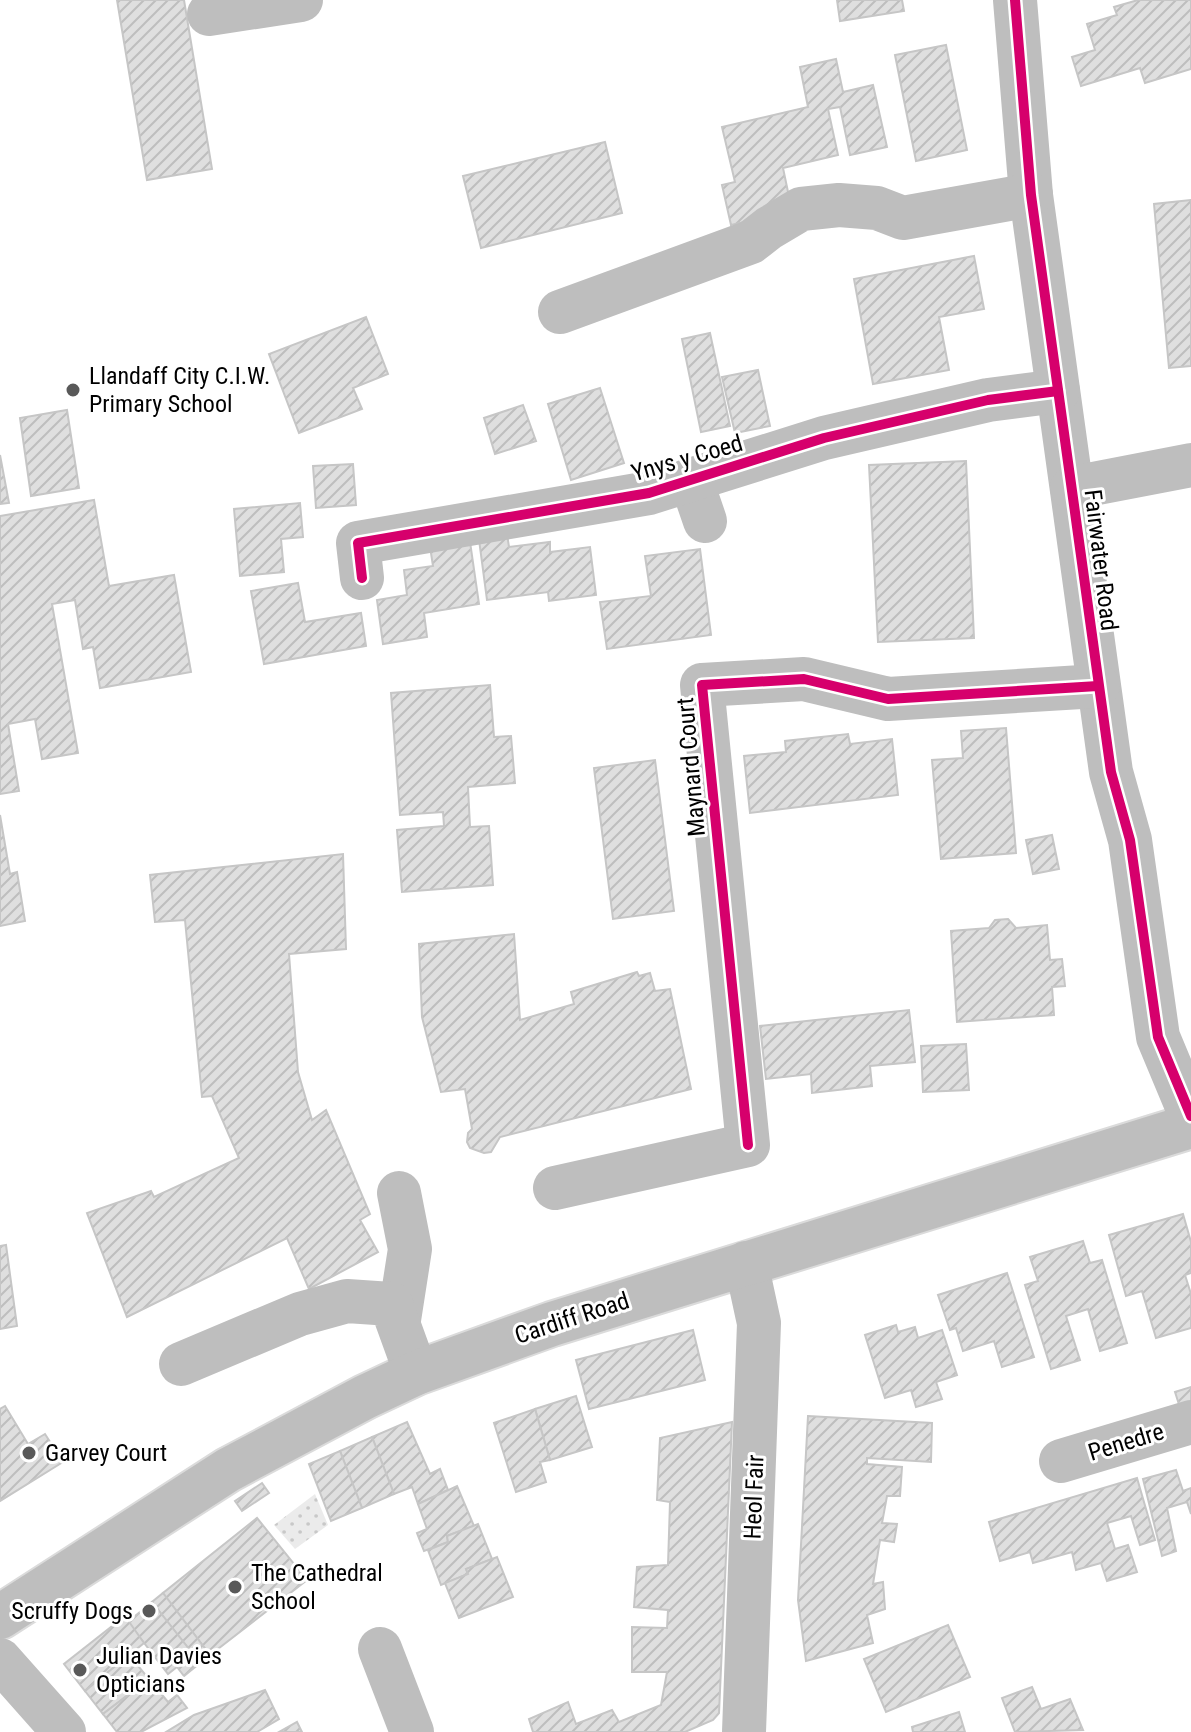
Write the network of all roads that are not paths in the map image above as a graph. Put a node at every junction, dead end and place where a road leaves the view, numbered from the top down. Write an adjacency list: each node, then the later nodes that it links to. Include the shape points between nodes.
1 (301, 0): 3 (street)
2 (1015, 0): 4 (street, Fairwater Road)
3 (209, 14)
4 (1031, 195): 5 (street, via 903,218 877,208 801,209 751,242); 6 (street, Fairwater Road)
5 (560, 312)
6 (1058, 391): 8 (street, Ynys y Coed, via 988,400 824,438); 9 (street, Fairwater Road)
7 (1191, 465): 9 (street)
8 (691, 480): 10 (street, Ynys y Coed); 11 (street, Ynys y Coed, via 649,493 358,543)
9 (1072, 488): 12 (street, Fairwater Road)
10 (705, 521)
11 (362, 578)
12 (1098, 686): 13 (street, Fairwater Road, via 1111,772 1130,840 1158,1037); 15 (street, Maynard Court, via 888,699 804,679 702,685 748,1145)
13 (1191, 1116)
14 (1191, 1126): 17 (street, Cardiff Road)
15 (555, 1188)
16 (399, 1193): 18 (street, via 410,1249)
17 (746, 1263): 20 (street, Cardiff Road); 28 (street, Heol Fair, via 759,1337)
18 (399, 1320): 19 (street, via 391,1304 347,1301 300,1314); 20 (street)
19 (181, 1364)
20 (416, 1373): 23 (street, Cardiff Road, via 228,1470)
21 (1191, 1422): 22 (street, Penedre)
22 (1061, 1461)
23 (0, 1617)
24 (380, 1649): 27 (street)
25 (0, 1660): 26 (street)
26 (64, 1732)
27 (412, 1732)
28 (744, 1732)

